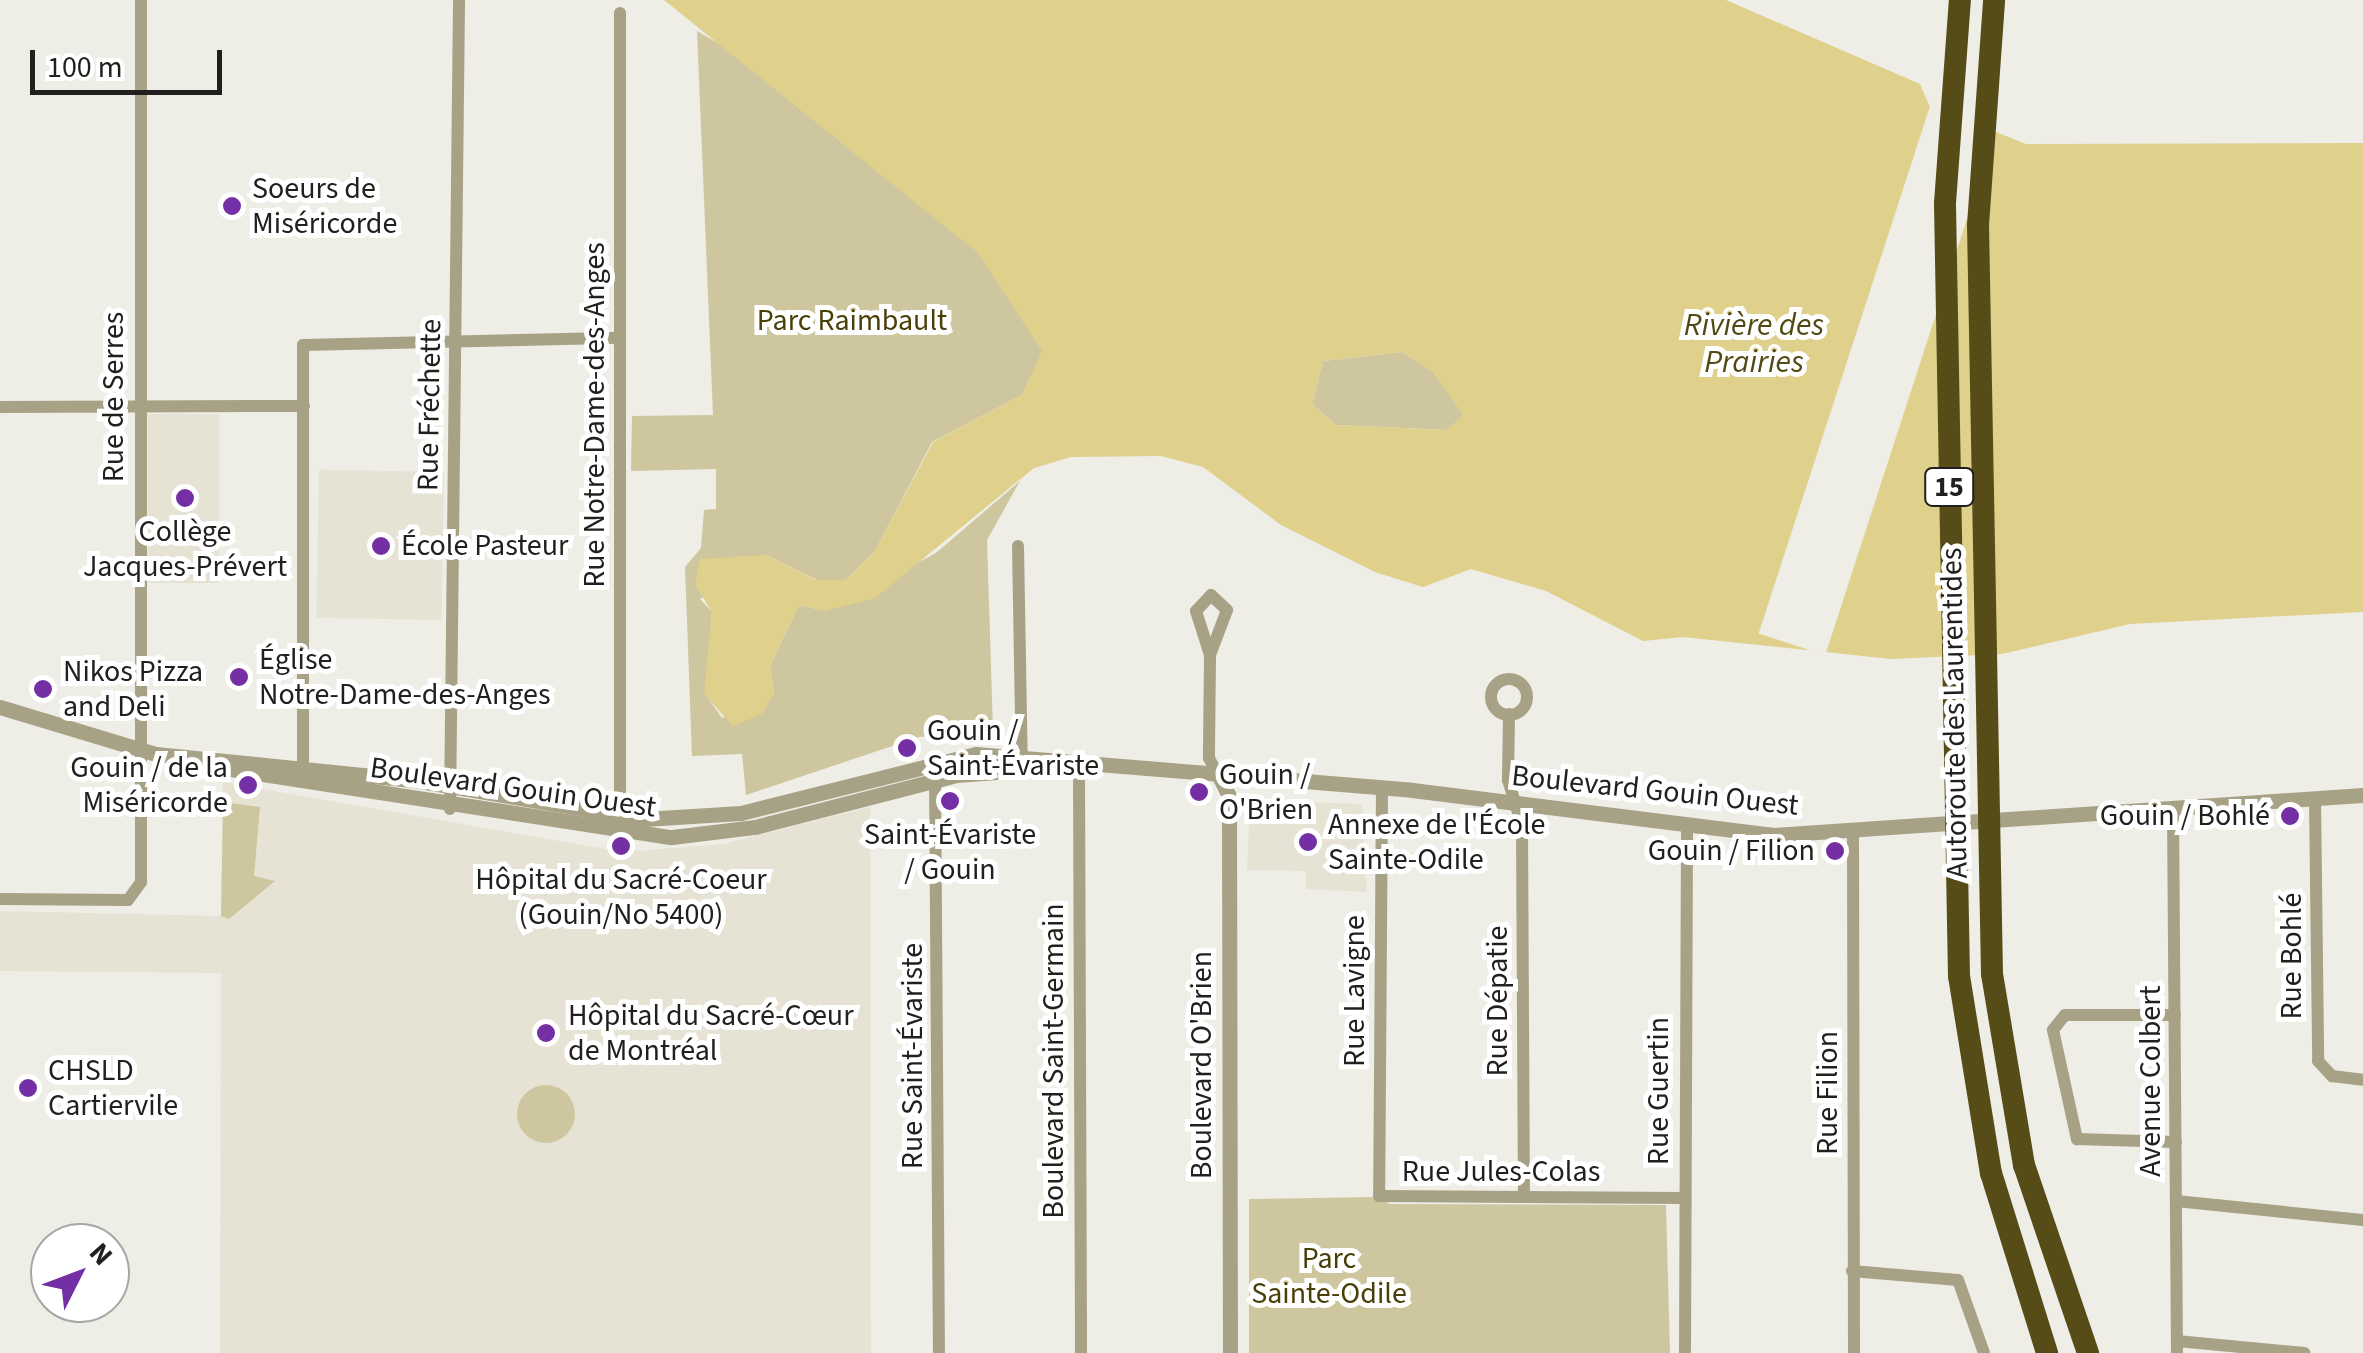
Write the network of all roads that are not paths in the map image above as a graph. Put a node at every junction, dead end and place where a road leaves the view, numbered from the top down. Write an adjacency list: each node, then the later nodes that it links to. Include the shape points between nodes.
1 (142, 0): 10 (street, Rue de Serres)
2 (458, 0): 7 (street, Rue Fréchette)
3 (1960, 0): 51 (highway, Autoroute des Laurentides / 15, bridge, via 1945,203 1959,976 1991,1173)
4 (1994, 0): 52 (highway, Autoroute des Laurentides / 15, bridge, via 1978,210 1992,974 2024,1165)
5 (620, 13): 6 (street, Rue Notre-Dame-des-Anges)
6 (620, 338): 7 (street); 31 (street, Rue Notre-Dame-des-Anges)
7 (457, 342): 8 (street, via 303,345); 24 (street, Rue Fréchette)
8 (304, 406): 10 (street); 19 (street)
9 (0, 407): 10 (street)
10 (139, 408): 15 (street, Rue de Serres)
11 (1018, 546): 18 (street)
12 (1210, 655): 21 (street, via 1209,758)
13 (0, 707): 15 (street, Boulevard Gouin Ouest)
14 (1509, 714): 28 (street, Rue Dépatie)
15 (139, 751): 17 (street, Boulevard Gouin Ouest); 34 (street, Rue de Serres, via 135,897)
16 (932, 758): 18 (street, Boulevard Gouin Ouest); 22 (street, Rue Saint-Évariste); 31 (street, Boulevard Gouin Ouest, via 714,818)
17 (194, 760): 19 (street, Boulevard Gouin Ouest); 23 (street, Boulevard Gouin Ouest)
18 (1022, 764): 20 (street, Boulevard Gouin Ouest); 22 (street, Boulevard Gouin Ouest)
19 (303, 768): 23 (street); 24 (street, Boulevard Gouin Ouest)
20 (1079, 769): 21 (street, Boulevard Gouin Ouest); 46 (street, Boulevard Saint-Germain)
21 (1220, 778): 25 (street, Boulevard Gouin Ouest); 47 (street, Boulevard O'Brien, via 1228,796)
22 (936, 779): 30 (street, Boulevard Gouin Ouest, via 704,836); 45 (street, Rue Saint-Évariste)
23 (303, 786): 30 (street, Boulevard Gouin Ouest)
24 (453, 787): 30 (street, Rue Fréchette); 31 (street, Boulevard Gouin Ouest)
25 (1382, 787): 28 (street, Boulevard Gouin Ouest); 38 (street, Rue Lavigne)
26 (2363, 795): 27 (street, Boulevard Gouin Ouest)
27 (2315, 798): 29 (street, Boulevard Gouin Ouest); 36 (street, Rue Bohlé, via 2318,1060 2329,1075)
28 (1516, 805): 32 (street, Boulevard Gouin Ouest); 39 (street, Rue Dépatie)
29 (2174, 809): 33 (street, Boulevard Gouin Ouest); 35 (street, Avenue Colbert)
30 (450, 810)
31 (620, 816)
32 (1687, 829): 33 (street, Boulevard Gouin Ouest); 40 (street, Rue Guertin)
33 (1853, 834): 43 (street, Rue Filion)
34 (0, 898)
35 (2175, 1016): 37 (street, Avenue Colbert); 37 (street, via 2065,1015 2053,1030 2077,1139)
36 (2363, 1080)
37 (2176, 1142): 41 (street, Avenue Colbert)
38 (1378, 1196): 39 (street, Rue Jules-Colas)
39 (1524, 1197): 40 (street, Rue Jules-Colas)
40 (1683, 1198): 48 (street, Rue Guertin)
41 (2176, 1201): 42 (street); 44 (street, Avenue Colbert)
42 (2363, 1220)
43 (1852, 1270): 49 (street, Rue Filion); 50 (street, via 1958,1280)
44 (2177, 1347): 53 (street)
45 (939, 1353)
46 (1081, 1353)
47 (1230, 1353)
48 (1685, 1353)
49 (1854, 1353)
50 (1984, 1353)
51 (2047, 1353)
52 (2088, 1353)
53 (2304, 1353)

